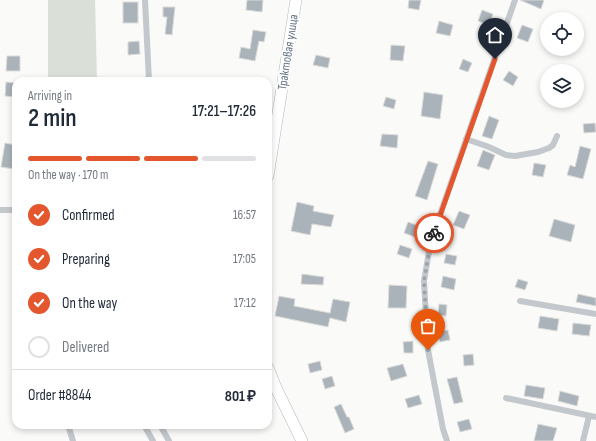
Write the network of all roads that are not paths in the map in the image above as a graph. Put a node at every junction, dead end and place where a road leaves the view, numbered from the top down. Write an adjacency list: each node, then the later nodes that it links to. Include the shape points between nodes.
1 (145, 0): 4 (street)
2 (296, 0): 7 (highway, Трактовая улица)
3 (515, 0): 6 (street)
4 (149, 77)
5 (557, 136): 6 (street, via 549,148 515,156 506,155)
6 (466, 139): 23 (street, via 431,240 424,281 428,350)
7 (272, 151)
8 (0, 210): 9 (street)
9 (12, 210)
10 (520, 301): 11 (street)
11 (596, 314)
12 (272, 378): 22 (highway)
13 (506, 398): 14 (street)
14 (589, 416): 15 (street); 24 (street)
15 (596, 417)
16 (69, 429): 19 (street)
17 (146, 429): 20 (street)
18 (162, 429): 21 (street)
19 (73, 441)
20 (153, 441)
21 (169, 441)
22 (302, 441)
23 (447, 441)
24 (583, 441)

